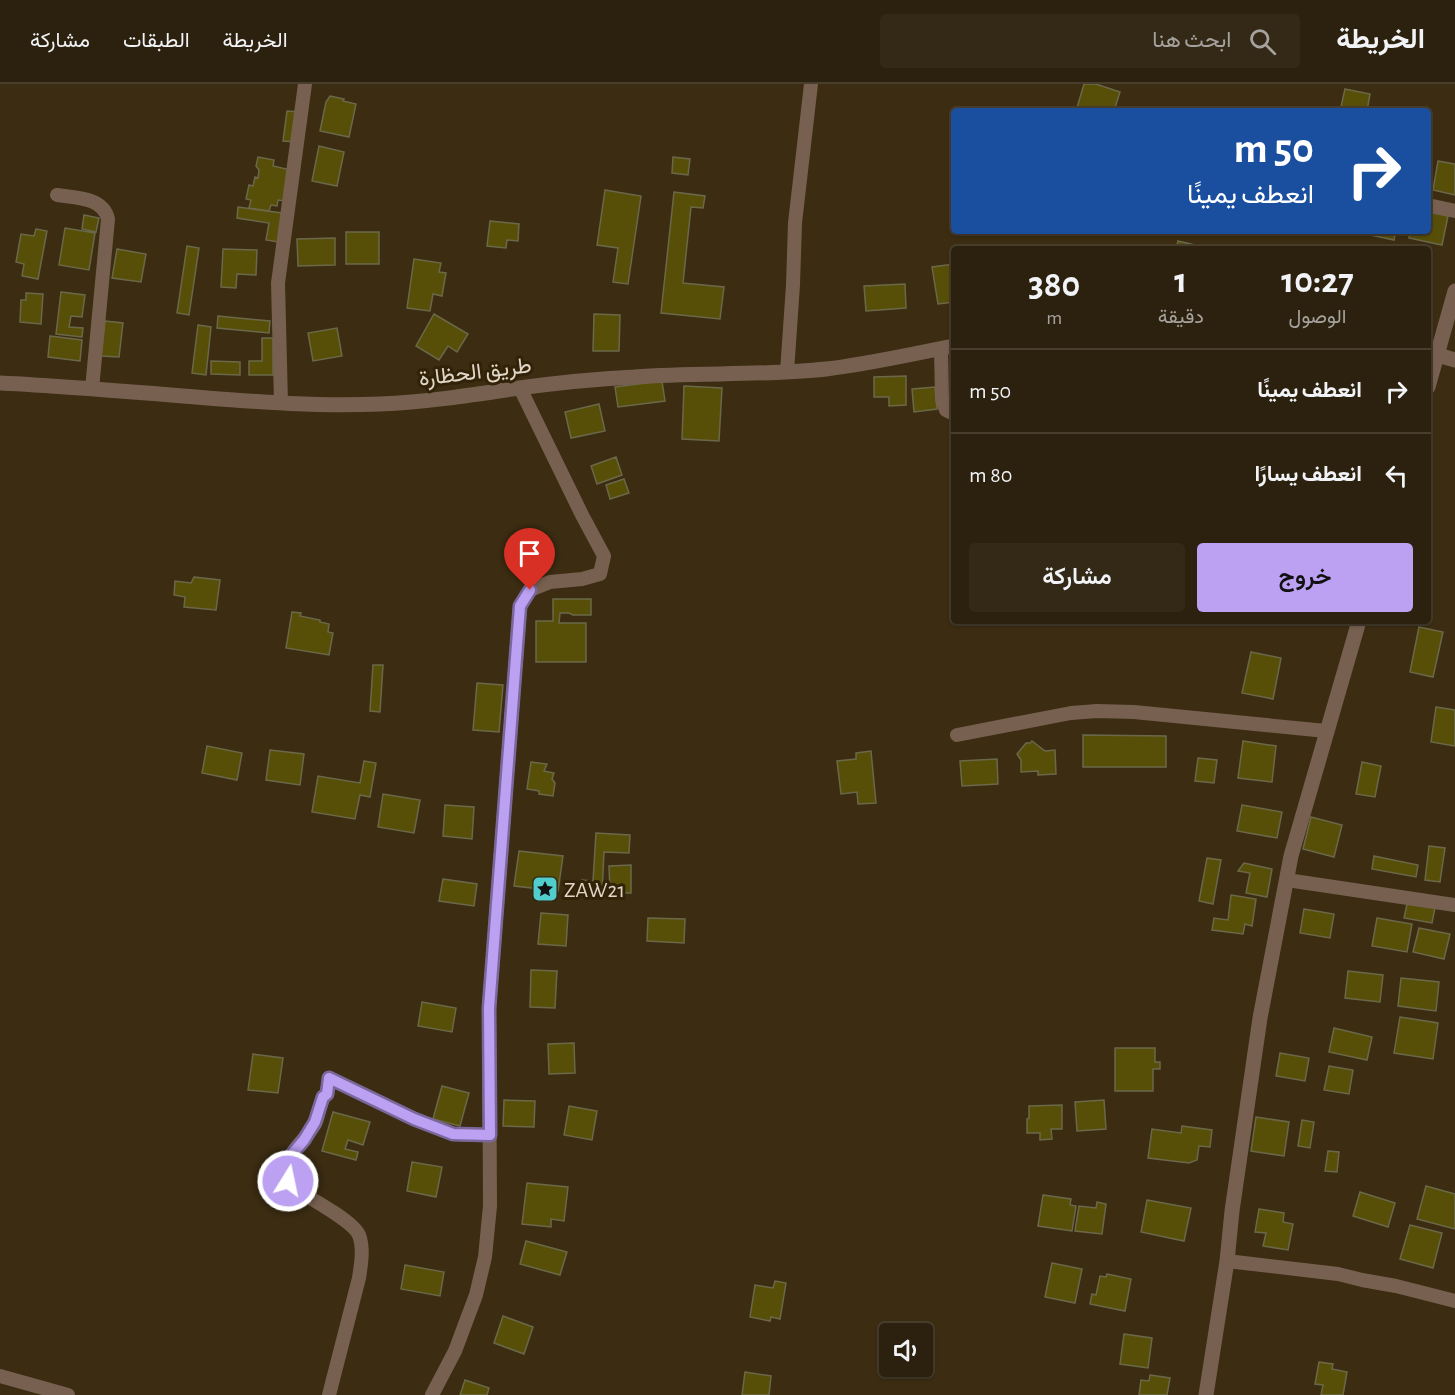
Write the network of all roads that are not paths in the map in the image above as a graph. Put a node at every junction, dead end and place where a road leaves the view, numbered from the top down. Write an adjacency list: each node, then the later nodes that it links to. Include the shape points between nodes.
1 (305, 84): 14 (street, via 278,283)
2 (811, 84): 10 (street, via 795,223)
3 (57, 195): 13 (street, via 93,201 108,219)
4 (1431, 206): 5 (street)
5 (1455, 211)
6 (1455, 291): 8 (street)
7 (947, 347): 10 (street, طريق الحظارة, via 865,364); 15 (street, via 942,399)
8 (1433, 356): 9 (street)
9 (1455, 360)
10 (787, 372): 12 (street, طريق الحظارة, via 634,377)
11 (0, 383): 13 (street, طريق الحظارة)
12 (520, 388): 14 (street, طريق الحظارة, via 425,402); 21 (street, via 604,556 600,574 550,582 530,590 520,606 489,1008)
13 (92, 389): 14 (street, طريق الحظارة)
14 (281, 403)
15 (951, 412)
16 (1358, 624): 17 (street)
17 (1326, 731): 18 (street, via 1097,711); 19 (street)
18 (957, 735)
19 (1287, 880): 20 (street); 22 (street, via 1260,1018)
20 (1455, 905)
21 (490, 1135): 26 (street, via 453,1134 329,1078 315,1122 288,1159 286,1170 293,1188 346,1221 360,1237 359,1278); 27 (street, via 485,1257 476,1295 455,1350)
22 (1227, 1261): 23 (street, via 1338,1274); 28 (street)
23 (1455, 1301)
24 (0, 1376): 25 (street)
25 (68, 1395)
26 (329, 1395)
27 (432, 1395)
28 (1206, 1395)

